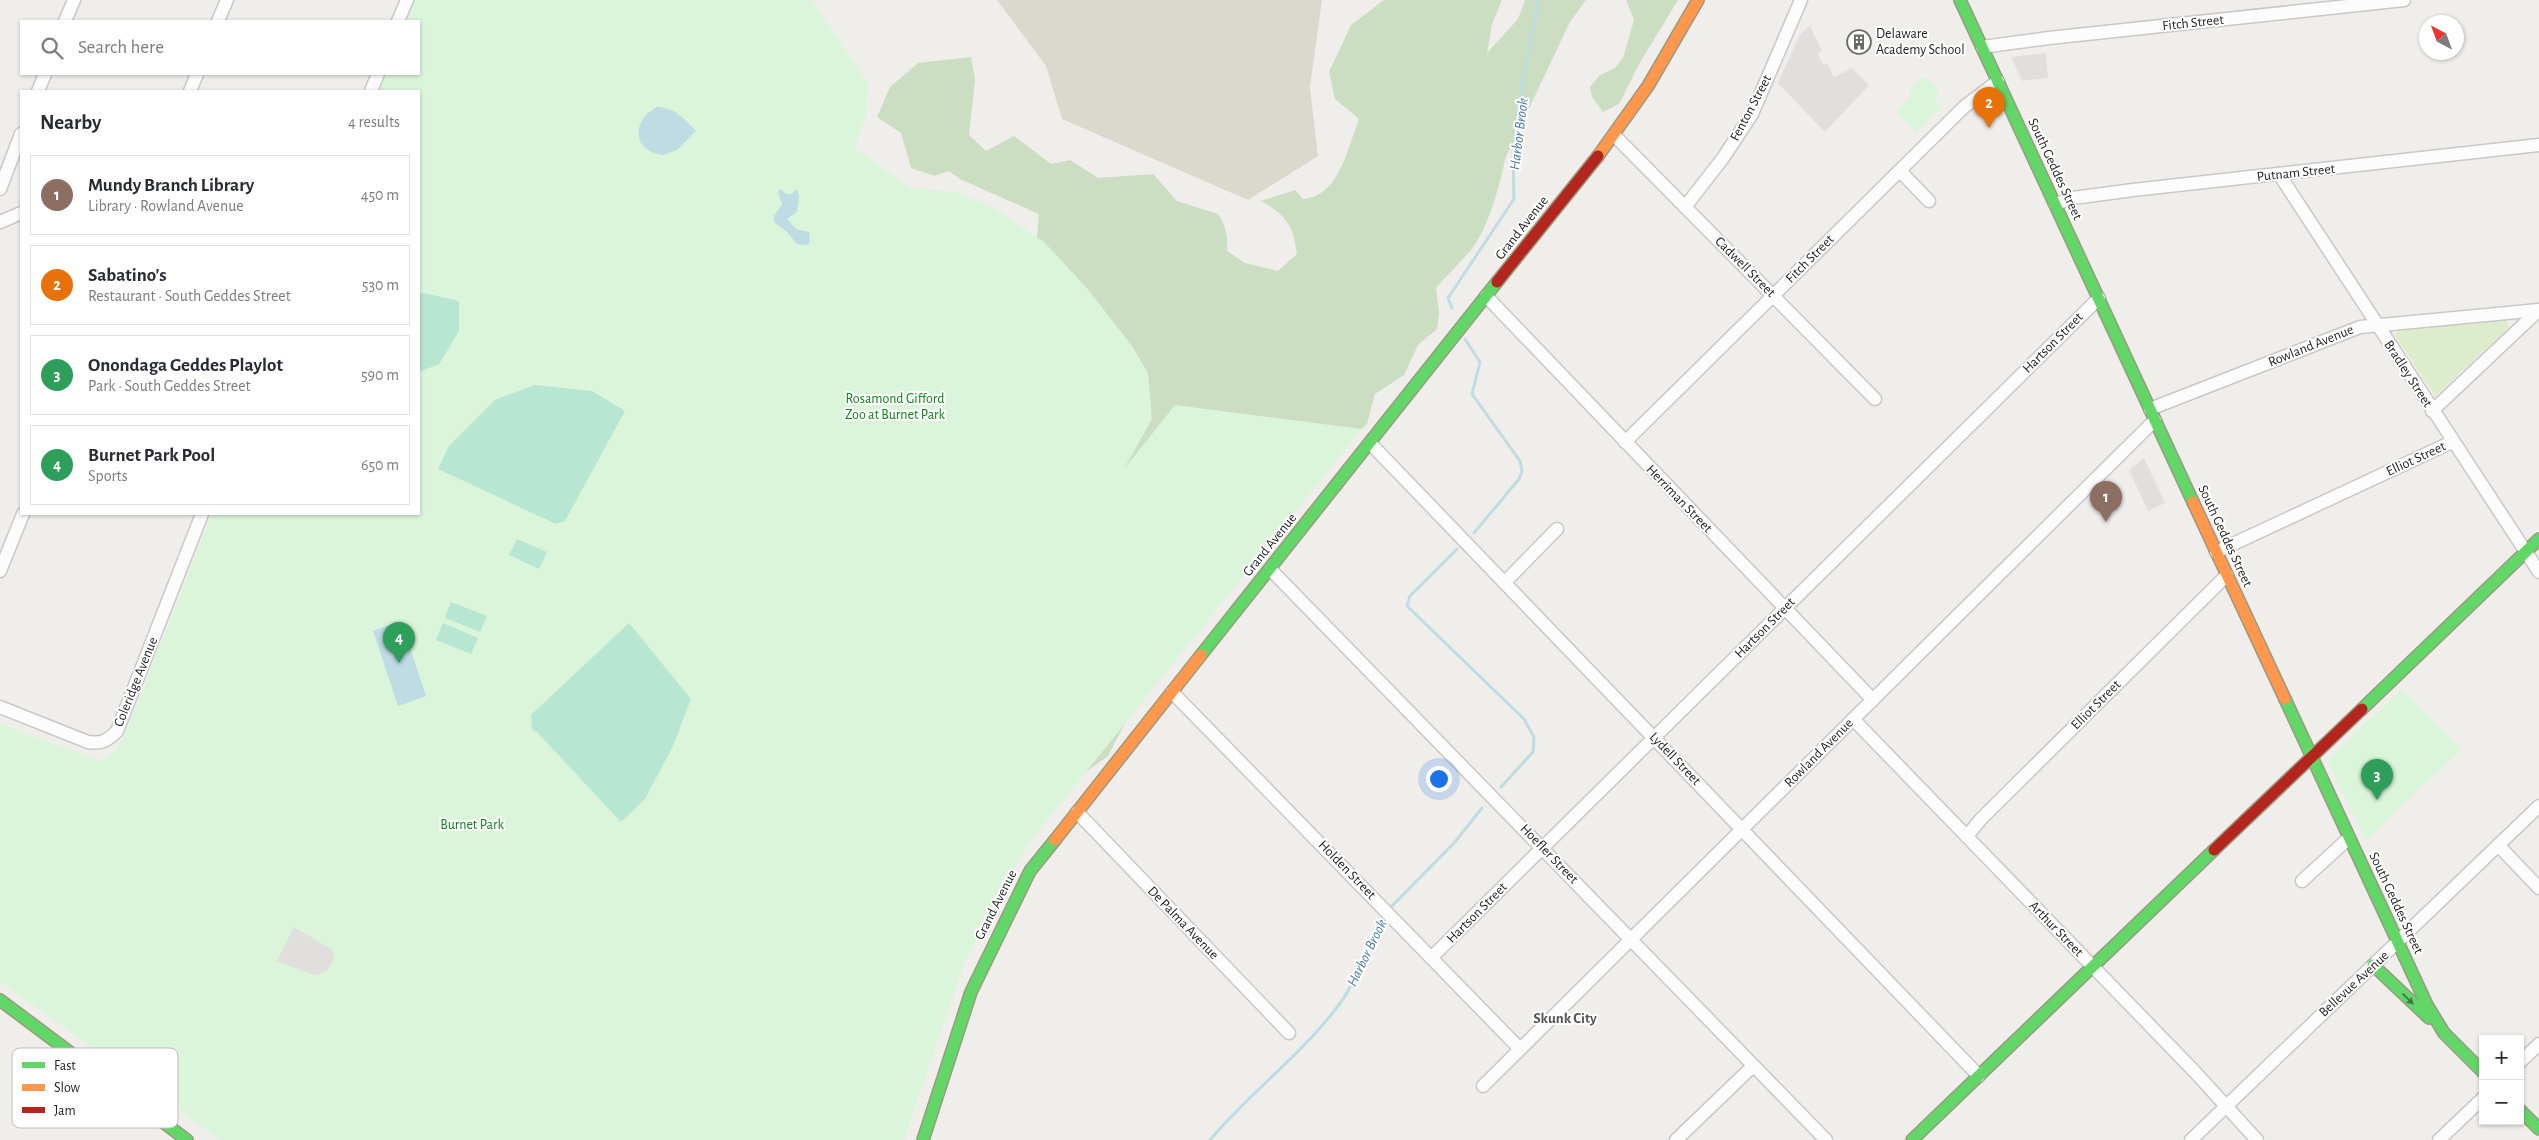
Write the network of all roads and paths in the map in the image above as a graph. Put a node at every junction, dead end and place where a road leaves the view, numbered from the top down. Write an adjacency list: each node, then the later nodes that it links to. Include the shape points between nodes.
1 (74, 0): 8 (street)
2 (227, 0): 9 (street)
3 (407, 0): 10 (street)
4 (1698, 0): 19 (street, Grand Avenue, via 1648,90)
5 (1801, 0): 27 (street, Fenton Street, via 1752,114 1724,158)
6 (1960, 0): 11 (street, South Geddes Street)
7 (2404, 0): 11 (street, Fitch Street)
8 (66, 20)
9 (218, 20)
10 (398, 20)
11 (1982, 47): 15 (street, South Geddes Street)
12 (45, 75): 16 (street)
13 (197, 75): 17 (street)
14 (378, 75): 18 (street)
15 (1998, 81): 22 (street, Fitch Street, via 1964,107); 26 (street, South Geddes Street)
16 (38, 90)
17 (190, 90)
18 (370, 90)
19 (1614, 135): 27 (street, Cadwell Street); 31 (street, Grand Avenue)
20 (20, 137): 24 (street)
21 (2539, 145): 23 (street, Putnam Street)
22 (1900, 171): 25 (street); 30 (street, Fitch Street)
23 (2279, 174): 26 (street, Putnam Street, via 2073,198); 34 (street, Bradley Street)
24 (0, 189)
25 (1929, 201)
26 (2055, 204): 32 (street, South Geddes Street)
27 (1685, 207): 30 (street, Cadwell Street)
28 (20, 213): 29 (street)
29 (0, 222)
30 (1774, 295): 35 (street, Cadwell Street); 38 (street, Fitch Street)
31 (1486, 296): 38 (street, Herriman Street); 40 (street, Grand Avenue)
32 (2099, 298): 37 (street, South Geddes Street); 52 (street, Hartson Street)
33 (2539, 310): 34 (street, Rowland Avenue); 36 (street)
34 (2376, 325): 36 (street, Bradley Street); 37 (street, Rowland Avenue, via 2360,327)
35 (1875, 399)
36 (2432, 411): 39 (street, Bradley Street)
37 (2152, 415): 45 (street, South Geddes Street); 54 (street, Rowland Avenue)
38 (1625, 442): 52 (street, Herriman Street)
39 (2452, 442): 45 (street, Elliot Street); 46 (street, Bradley Street)
40 (1370, 443): 47 (street, Grand Avenue); 51 (street, Lydell Street)
41 (23, 515): 48 (street)
42 (202, 515): 55 (street, Coleridge Avenue, via 117,731 108,740 100,744 88,742)
43 (1557, 529): 51 (street)
44 (2539, 539): 46 (street)
45 (2216, 552): 50 (street, South Geddes Street)
46 (2525, 552): 49 (street, Bradley Street); 58 (street)
47 (1270, 569): 53 (street, Grand Avenue); 65 (street, Hoefler Street)
48 (0, 571)
49 (2539, 572)
50 (2227, 575): 58 (street, South Geddes Street); 62 (street, Elliot Street)
51 (1505, 582): 57 (street, Lydell Street)
52 (1784, 608): 54 (street, Herriman Street); 57 (street, Hartson Street)
53 (1172, 692): 60 (street, Grand Avenue); 70 (street, Holden Street)
54 (1873, 700): 56 (street, Rowland Avenue)
55 (0, 707)
56 (1853, 719): 61 (street, Rowland Avenue); 62 (street, Arthur Street)
57 (1654, 737): 61 (street, Lydell Street); 65 (street, Hartson Street)
58 (2312, 756): 63 (street, South Geddes Street); 72 (street)
59 (2539, 806): 64 (street, Bellevue Avenue)
60 (1077, 812): 75 (street, De Palma Avenue); 90 (street, Grand Avenue, via 1030,871 975,983)
61 (1743, 830): 68 (street, Rowland Avenue); 82 (street, Lydell Street)
62 (1967, 836): 72 (street, Arthur Street)
63 (2349, 838): 66 (street); 69 (street, South Geddes Street)
64 (2498, 845): 67 (street); 69 (street, Bellevue Avenue)
65 (1543, 848): 68 (street, Hoefler Street); 70 (street, Hartson Street)
66 (2302, 881)
67 (2539, 888)
68 (1631, 939): 78 (street, Rowland Avenue); 80 (street, Hoefler Street)
69 (2398, 943): 71 (street, Bellevue Avenue); 74 (street, South Geddes Street, via 2427,1005)
70 (1431, 958): 78 (street, Holden Street)
71 (2374, 965): 74 (street, one-way to 74); 85 (street, Bellevue Avenue)
72 (2092, 968): 82 (street); 85 (street, Arthur Street)
73 (0, 1000): 77 (street)
74 (2444, 1032): 81 (street, South Geddes Street)
75 (1289, 1033)
76 (2539, 1044): 79 (street)
77 (64, 1048)
78 (1520, 1049): 83 (street, Rowland Avenue)
79 (2524, 1058)
80 (1754, 1066): 91 (street); 92 (street, Hoefler Street)
81 (2479, 1068)
82 (1979, 1076): 93 (street)
83 (1484, 1086)
84 (2479, 1102): 96 (street)
85 (2225, 1107): 94 (street, Bellevue Avenue); 95 (street, Arthur Street)
86 (2524, 1114): 88 (street)
87 (171, 1128): 89 (street)
88 (2539, 1129)
89 (187, 1140)
90 (924, 1140)
91 (1676, 1140)
92 (1826, 1140)
93 (1912, 1140)
94 (2191, 1140)
95 (2257, 1140)
96 (2440, 1140)

